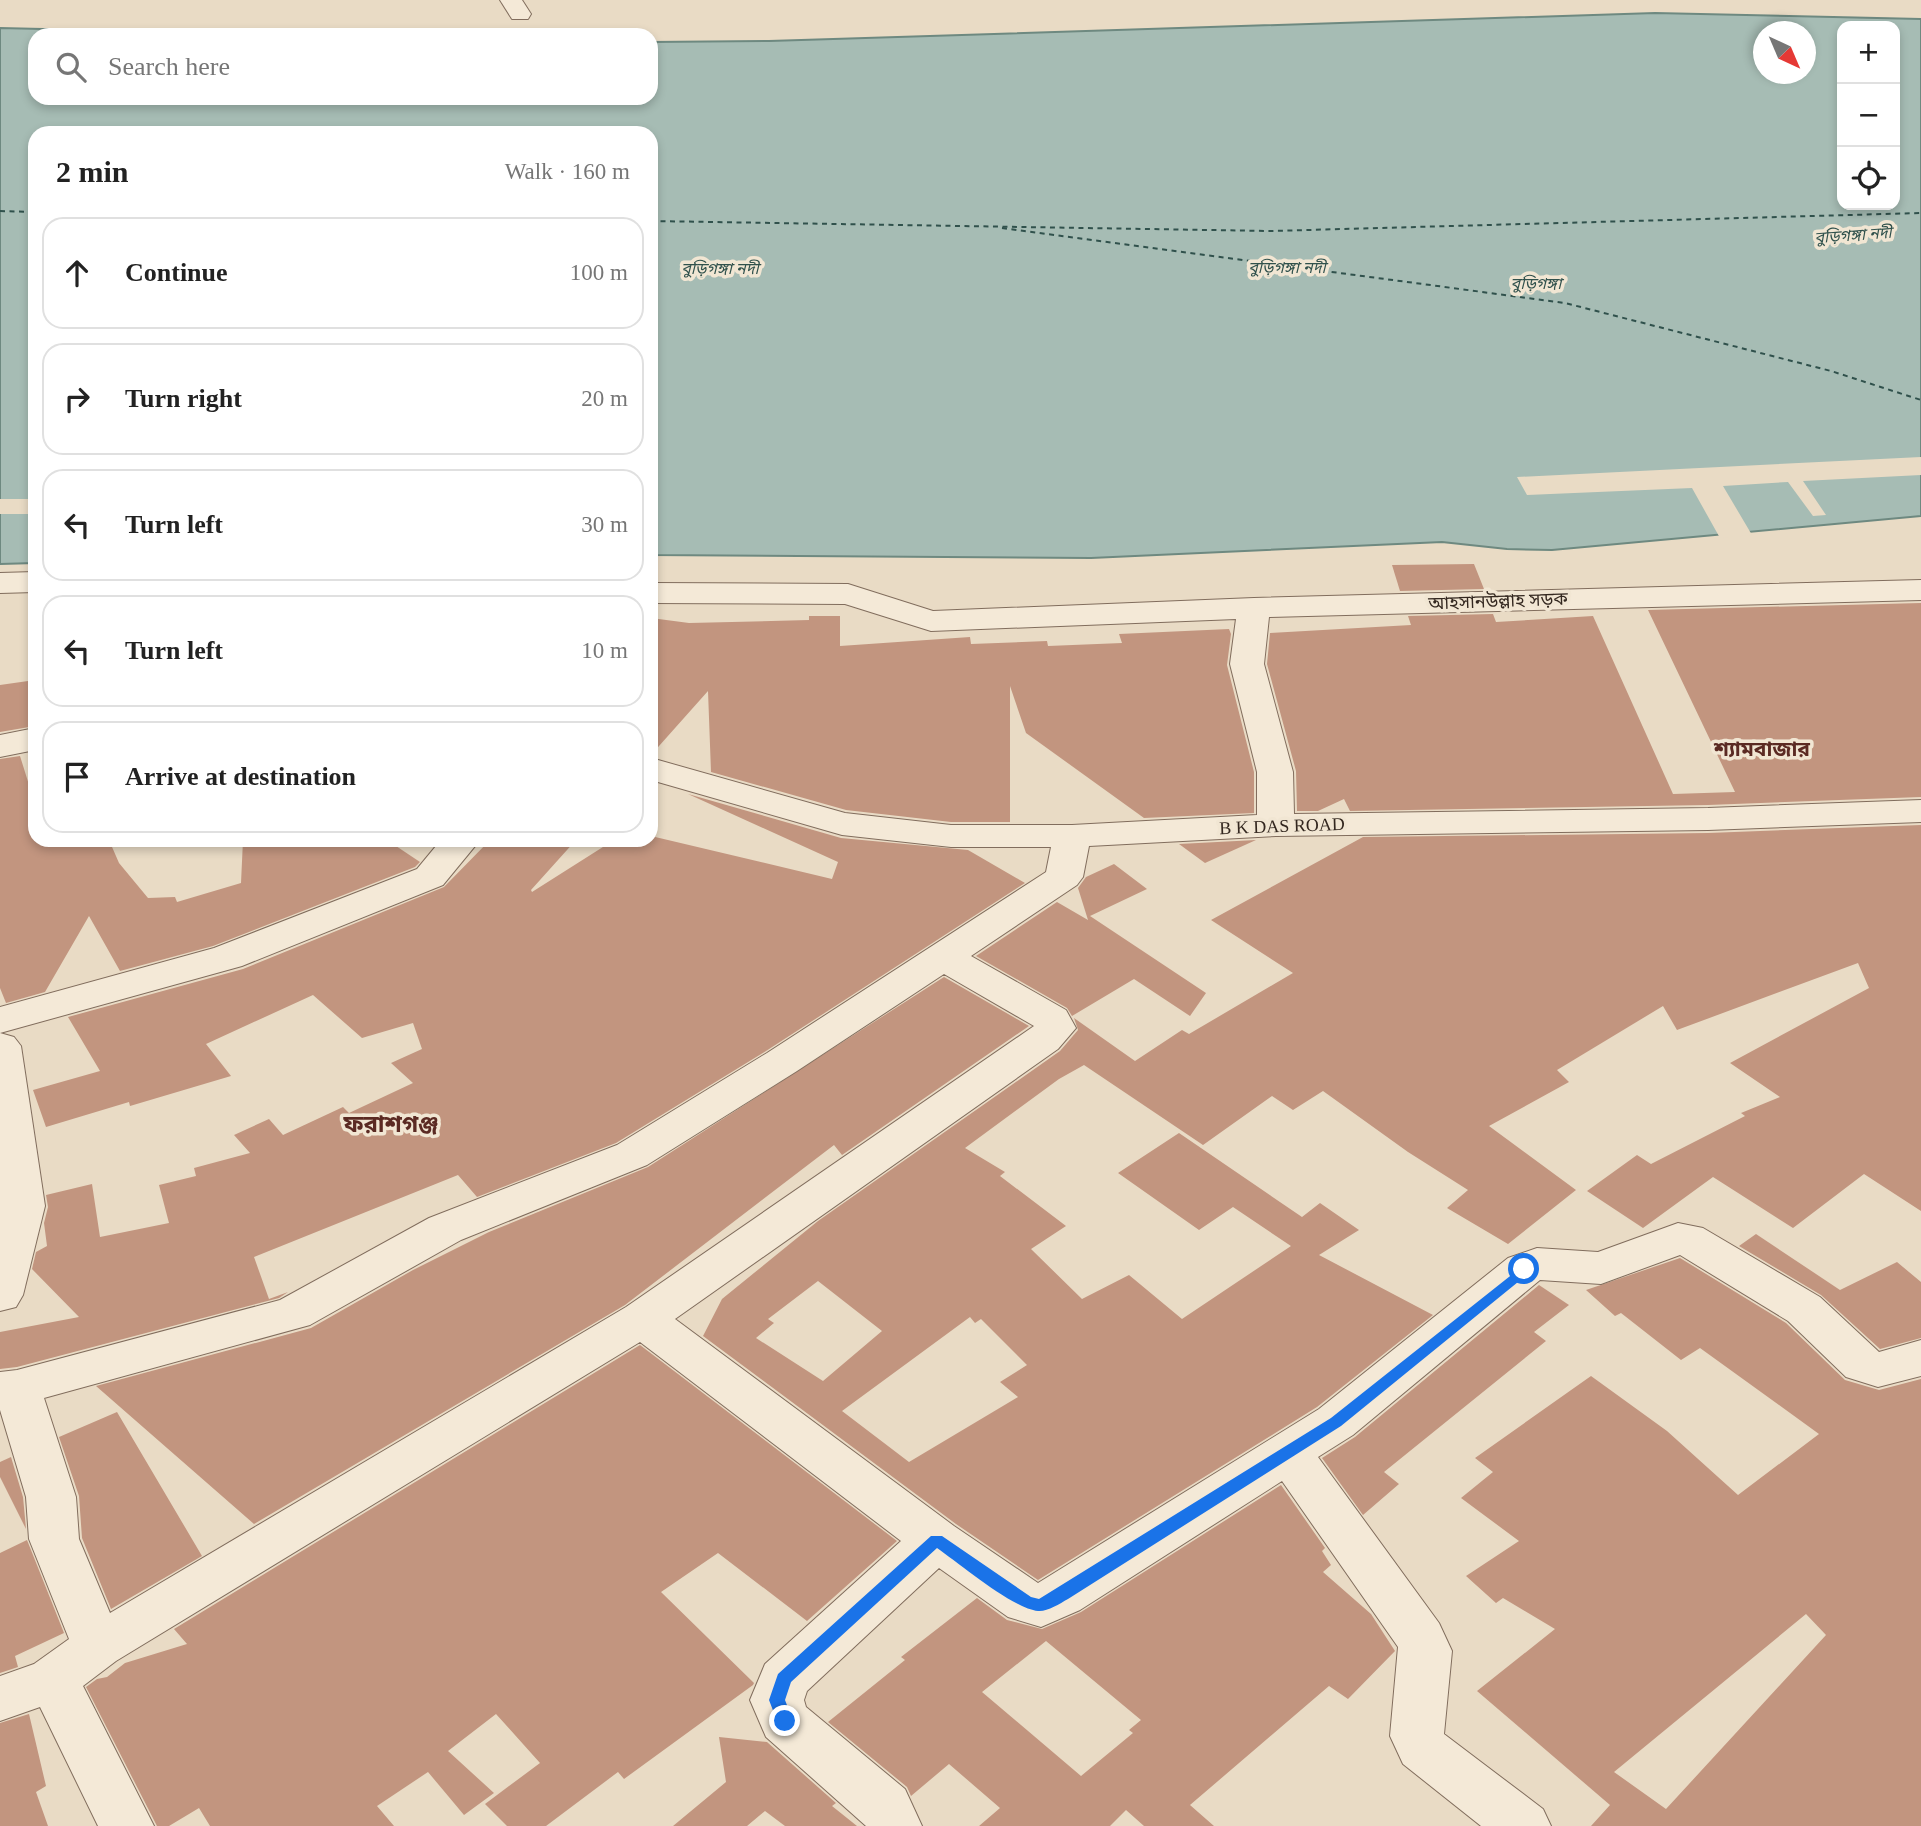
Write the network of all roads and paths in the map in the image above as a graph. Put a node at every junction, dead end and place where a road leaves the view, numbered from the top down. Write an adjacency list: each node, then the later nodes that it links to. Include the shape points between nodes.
1 (28, 582): 2 (street)
2 (0, 583)
3 (1921, 590): 5 (street, আহসানউল্লাহ সড়ক)
4 (658, 593): 5 (street, আহসানউল্লাহ সড়ক, via 848,594 931,621)
5 (1254, 608): 10 (street, via 1247,664 1275,772)
6 (28, 740): 7 (street)
7 (0, 746)
8 (658, 771): 11 (street, B K DAS ROAD, via 842,824 951,836)
9 (1921, 810): 10 (street, B K DAS ROAD, via 1708,819)
10 (1276, 825): 11 (street, B K DAS ROAD)
11 (1072, 836): 13 (street, via 1065,877)
12 (455, 847): 14 (street, via 430,877 228,957)
13 (942, 956): 17 (street, via 1052,1019 1056,1028); 19 (street, via 632,1154 445,1229 294,1313)
14 (0, 1020)
15 (0, 1046): 16 (street, via 23,1206)
16 (0, 1295)
17 (642, 1319): 21 (street); 22 (street)
18 (1921, 1357): 20 (street, via 1881,1371 1863,1366 1804,1308 1687,1239 1678,1239 1601,1268 1537,1264 1524,1269 1336,1422)
19 (8, 1389): 22 (street, via 51,1497 54,1539)
20 (1288, 1452): 21 (street, via 1041,1606 1026,1602); 27 (street, via 1421,1638 1426,1651 1418,1736 1422,1748)
21 (936, 1540): 26 (street, via 784,1679 777,1700 785,1721 886,1806)
22 (98, 1646): 23 (street)
23 (52, 1679): 24 (street); 25 (street)
24 (0, 1699)
25 (125, 1826)
26 (894, 1826)
27 (1523, 1826)

